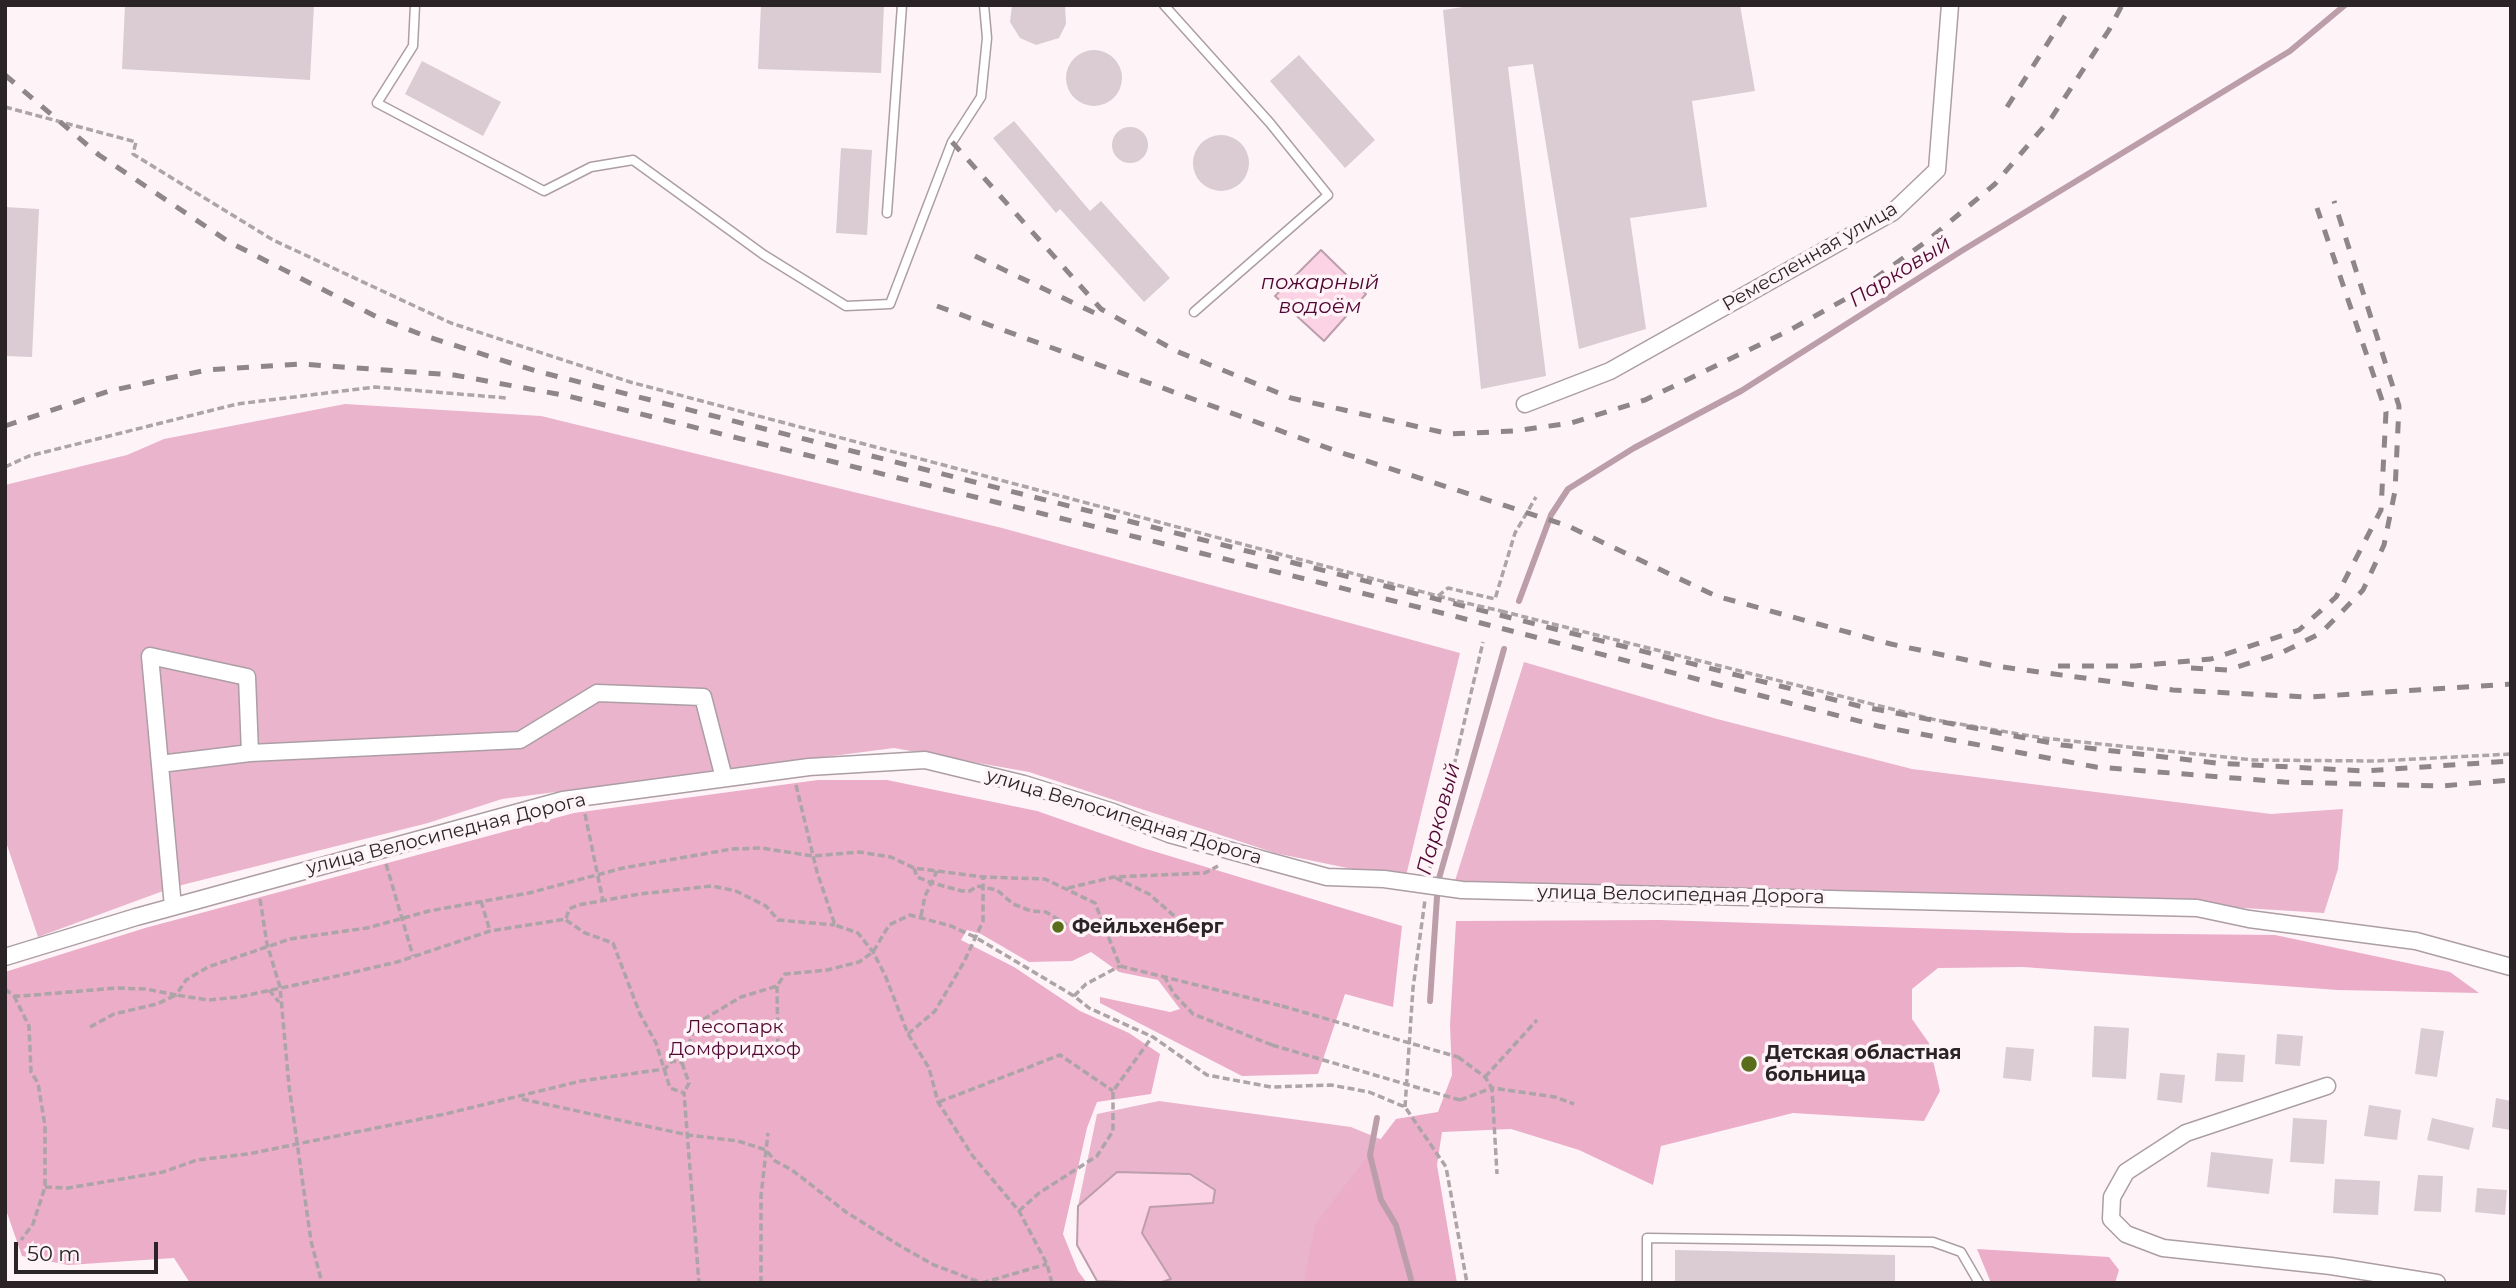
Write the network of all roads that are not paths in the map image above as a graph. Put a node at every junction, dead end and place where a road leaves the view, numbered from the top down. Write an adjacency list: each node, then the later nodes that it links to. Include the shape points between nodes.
1 (415, 5): 3 (lane, via 413,46 377,103 544,191 591,167 633,160 764,256 846,306 890,304 952,142 981,97)
2 (902, 5): 6 (lane)
3 (984, 5)
4 (1164, 5): 7 (lane, via 1328,195)
5 (1950, 5): 8 (street, Ремесленная улица, via 1937,170 1893,212 1610,371)
6 (887, 213)
7 (1194, 312)
8 (1525, 404)
9 (250, 753): 10 (street); 10 (street, via 247,677 150,656); 11 (street, via 520,740 597,693 690,697 703,698)
10 (160, 764): 12 (street)
11 (724, 778): 12 (street, улица Велосипедная Дорога, via 584,798); 14 (street, улица Велосипедная Дорога, via 925,760 1024,784 1169,834 1327,877 1384,878 1462,890 2197,908 2416,941)
12 (173, 907): 13 (street, улица Велосипедная Дорога)
13 (5, 957)
14 (2511, 967)
15 (2327, 1086): 18 (street, via 2186,1133 2126,1172 2112,1197 2111,1219 2126,1234 2163,1248)
16 (1647, 1283): 17 (lane, via 1647,1238 1933,1242 1961,1252)
17 (1979, 1283)
18 (2437, 1283)

